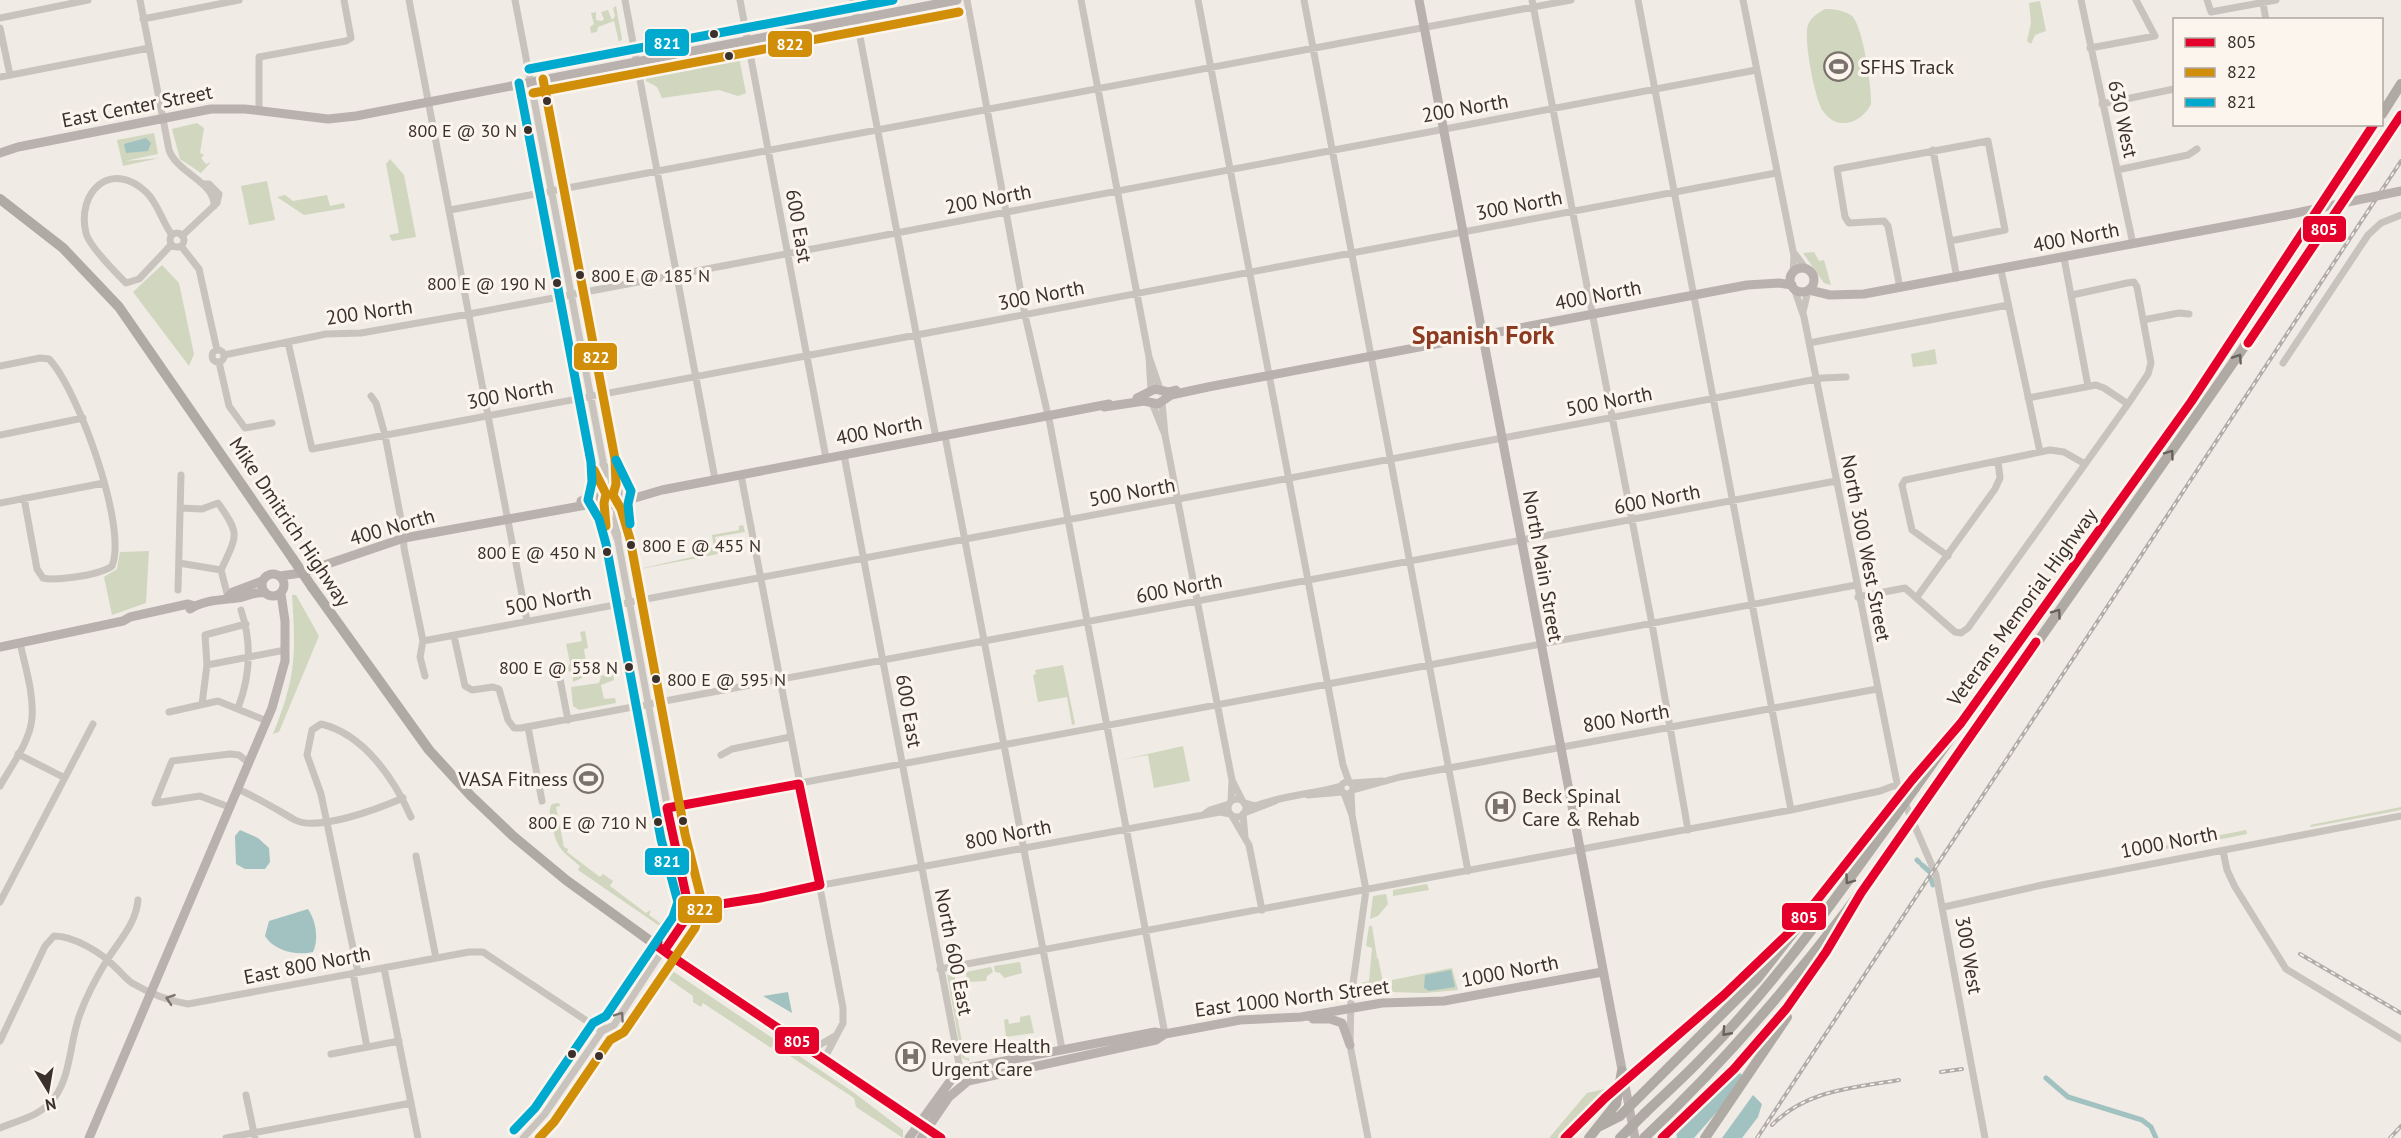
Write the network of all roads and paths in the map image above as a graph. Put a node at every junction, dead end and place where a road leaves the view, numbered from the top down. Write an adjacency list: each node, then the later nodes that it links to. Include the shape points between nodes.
1 (88, 0): 25 (street)
2 (140, 0): 27 (street)
3 (239, 0): 27 (street)
4 (344, 0): 49 (street, via 351,38 259,57)
5 (409, 0): 45 (street)
6 (515, 0): 40 (street)
7 (626, 0): 35 (street)
8 (740, 0): 31 (street, 600 East)
9 (853, 0): 28 (street)
10 (957, 0): 28 (main road, East Center Street)
11 (967, 0): 47 (street)
12 (1081, 0): 42 (street)
13 (1198, 0): 36 (street)
14 (1304, 0): 33 (street)
15 (1419, 0): 30 (main road, North Main Street)
16 (1571, 0): 24 (street)
17 (1638, 0): 44 (street)
18 (1743, 0): 37 (street)
19 (2080, 0): 34 (street, 630 West)
20 (2136, 0): 34 (street, via 2155,36)
21 (2207, 0): 23 (street, via 2211,12)
22 (2276, 0): 23 (street)
23 (2262, 3): 26 (street)
24 (1532, 4): 30 (street); 48 (street)
25 (0, 18)
26 (2266, 18)
27 (143, 19): 32 (street)
28 (857, 20): 31 (main road, East Center Street); 54 (street)
29 (0, 28): 38 (street)
30 (1424, 28): 33 (street); 55 (main road, North Main Street)
31 (747, 41): 35 (main road, East Center Street); 57 (street, 600 East)
32 (149, 48): 38 (street); 52 (street)
33 (1313, 48): 36 (street); 58 (street)
34 (2090, 48): 46 (street, 630 West)
35 (637, 62): 40 (main road, East Center Street); 63 (street)
36 (1211, 66): 42 (street); 61 (street)
37 (1756, 69): 44 (street, 200 North); 64 (street)
38 (10, 75): 39 (street)
39 (0, 77)
40 (531, 81): 45 (main road, East Center Street); 65 (street)
41 (2401, 84): 50 (highway)
42 (1099, 88): 47 (street); 66 (street)
43 (2173, 89): 46 (street)
44 (1655, 90): 48 (street, 200 North); 67 (street)
45 (429, 102): 49 (main road, East Center Street, via 336,118); 70 (street)
46 (2102, 104): 62 (street, 630 West)
47 (987, 109): 54 (street); 72 (street)
48 (1553, 110): 55 (street, 200 North); 71 (street)
49 (260, 111): 52 (main road, East Center Street, via 220,108)
50 (2383, 112)
51 (2401, 115): 265 (highway, Veterans Memorial Highway, one-way to 51, bridge, via 2205,406)
52 (163, 119): 60 (main road, East Center Street); 77 (street, via 171,156 203,184 214,206)
53 (2373, 126): 246 (highway, Veterans Memorial Highway, bridge, via 2191,402 1961,723)
54 (878, 129): 57 (street); 75 (street)
55 (1443, 129): 58 (street, 200 North); 74 (main road, North Main Street)
56 (2197, 149): 62 (street, via 2188,155)
57 (768, 150): 63 (street); 83 (street, 600 East)
58 (1332, 150): 61 (street, 200 North); 84 (street)
59 (1933, 150): 78 (street); 78 (street, via 1988,141 2005,230); 93 (street, via 1838,169 1849,223 1884,221)
60 (0, 153)
61 (1230, 170): 66 (street, 200 North); 88 (street)
62 (2117, 170): 79 (street, 630 West)
63 (656, 171): 65 (street); 89 (street)
64 (1776, 172): 67 (street, 300 North); 82 (street)
65 (552, 191): 70 (street); 95 (street)
66 (1118, 191): 72 (street, 200 North); 96 (street)
67 (1675, 192): 71 (street, 300 North); 97 (street)
68 (2401, 192): 79 (main road, 400 North, bridge)
69 (0, 199): 280 (highway, Mike Dmitrich Highway, bridge, via 63,248 119,307 429,750 499,823 551,868)
70 (450, 210): 101 (street)
71 (1572, 212): 74 (street, 300 North); 104 (street)
72 (1006, 213): 75 (street, 200 North); 103 (street)
73 (2401, 216): 116 (street, via 2381,223 2368,236)
74 (1462, 232): 84 (street, 300 North); 107 (main road, North Main Street)
75 (898, 233): 83 (street, 200 North); 108 (street)
76 (172, 235): 77 (street); 80 (street); 80 (street, via 151,197 132,182 110,179 95,185 85,222 87,236 126,283 139,279)
77 (182, 236): 81 (street)
78 (1950, 241): 91 (street)
79 (2133, 244): 85 (main road, 400 North)
80 (171, 245): 81 (street)
81 (181, 246): 111 (street, via 199,269)
82 (1793, 252): 86 (street); 92 (street)
83 (788, 253): 89 (street, 200 North); 113 (street, 600 East)
84 (1352, 253): 88 (street, 300 North); 114 (street)
85 (2064, 258): 87 (main road, 400 North); 99 (street)
86 (1806, 269): 90 (main road); 92 (main road, via 1799,269)
87 (2001, 270): 91 (main road, 400 North); 100 (street)
88 (1251, 272): 96 (street, 300 North); 118 (street)
89 (677, 274): 95 (street, 200 North); 119 (street)
90 (1814, 277): 94 (main road); 98 (main road, via 1822,288)
91 (1957, 278): 93 (main road, 400 North)
92 (1792, 280): 94 (main road, via 1800,292); 97 (main road, 400 North); 105 (street)
93 (1900, 288): 98 (main road, 400 North)
94 (1808, 290): 98 (main road, 400 North); 105 (street)
95 (572, 294): 101 (street, 200 North); 124 (street)
96 (1137, 294): 103 (street, 300 North); 125 (street)
97 (1694, 295): 104 (main road, 400 North); 127 (street)
98 (1836, 295)
99 (2072, 296): 106 (street, via 2134,282); 122 (street)
100 (2008, 305): 110 (street); 126 (street)
101 (469, 314): 109 (street, 200 North); 129 (street)
102 (2189, 314): 106 (street)
103 (1025, 315): 108 (street, 300 North); 130 (street)
104 (1592, 315): 107 (main road, 400 North); 132 (street)
105 (1804, 317): 110 (street, North 300 West Street)
106 (2143, 320): 128 (street, via 2151,363)
107 (1481, 335): 114 (main road, 400 North); 137 (main road, North Main Street)
108 (917, 336): 113 (street, 300 North); 136 (street)
109 (288, 342): 112 (street, 200 North); 135 (street, 300 North, via 312,449)
110 (1809, 343): 121 (street, North 300 West Street)
111 (217, 350): 112 (street); 115 (street, via 213,358)
112 (224, 355): 115 (street)
113 (806, 356): 119 (street, 300 North); 140 (street, 600 East)
114 (1372, 356): 118 (main road, 400 North); 141 (street)
115 (219, 362): 133 (street, via 229,406 244,428)
116 (2283, 363)
117 (0, 366): 131 (street, via 50,359)
118 (1270, 375): 125 (main road, 400 North); 147 (street)
119 (697, 377): 124 (street, 300 North); 148 (street)
120 (1846, 377): 121 (street, 500 North)
121 (1816, 379): 127 (street, 500 North); 149 (street, North 300 West Street)
122 (2088, 386): 126 (street); 128 (street, via 2104,388)
123 (371, 396): 135 (street)
124 (591, 396): 129 (street, 300 North); 142 (street)
125 (1156, 396): 130 (main road, 400 North); 155 (street)
126 (2028, 398): 138 (street)
127 (1713, 399): 132 (street, 500 North); 156 (street)
128 (2128, 404): 144 (street)
129 (487, 416): 135 (street, 300 North); 162 (street)
130 (1048, 417): 136 (main road, 400 North); 163 (street)
131 (83, 418): 134 (street); 150 (street)
132 (1611, 418): 137 (street, 500 North); 164 (street)
133 (272, 423)
134 (0, 435)
135 (385, 435): 165 (street)
136 (941, 437): 139 (main road, 400 North); 166 (street)
137 (1500, 439): 141 (street, 500 North); 168 (main road, North Main Street)
138 (2040, 452): 143 (street); 144 (street, via 2060,450)
139 (844, 455): 140 (main road, 400 North); 170 (street, 600 East)
140 (826, 458): 146 (main road, 400 North)
141 (1391, 459): 147 (street, 500 North); 171 (street)
142 (603, 461): 151 (street); 153 (street)
143 (1998, 461): 169 (street, via 2000,478 1995,489); 169 (street, via 1905,480 1903,488 1912,530)
144 (2085, 464): 185 (street, via 1968,628 1961,633 1950,629)
145 (181, 475): 160 (street)
146 (741, 475): 148 (main road, 400 North); 176 (street)
147 (1289, 478): 155 (street, 500 North); 178 (street)
148 (715, 479): 152 (main road, 400 North)
149 (1836, 481): 156 (street, 600 North); 179 (street, North 300 West Street)
150 (104, 483): 154 (street); 154 (street, via 112,528 112,566 103,571 54,580 43,578 37,569)
151 (617, 489): 152 (main road); 153 (main road, via 609,486); 157 (main road)
152 (662, 489): 157 (main road, 400 North)
153 (602, 490): 159 (main road); 161 (main road)
154 (24, 498): 158 (street)
155 (1178, 500): 163 (street, 500 North); 187 (street)
156 (1733, 501): 164 (street, 600 North); 188 (street)
157 (617, 502): 159 (main road, 400 North); 167 (street)
158 (0, 503)
159 (604, 503): 161 (main road, 400 North); 167 (street)
160 (181, 508): 172 (street); 173 (street, via 202,509 218,503 236,532)
161 (565, 508): 162 (main road, 400 North)
162 (507, 518): 165 (main road, 400 North); 190 (street)
163 (1068, 520): 166 (street, 500 North); 191 (street)
164 (1631, 520): 168 (street, 600 North); 193 (street)
165 (404, 538): 174 (main road, 400 North); 196 (street)
166 (965, 539): 170 (street, 500 North); 197 (street)
167 (618, 541): 186 (street)
168 (1519, 541): 171 (street, 600 North); 199 (main road, North Main Street)
169 (1948, 556): 185 (street)
170 (864, 558): 176 (street, 500 North); 203 (street, 600 East)
171 (1410, 562): 178 (street, 600 North); 205 (street)
172 (179, 563): 173 (street); 180 (street)
173 (221, 570): 183 (street)
174 (301, 573): 175 (main road); 181 (main road)
175 (280, 576): 177 (main road, via 270,574); 181 (main road)
176 (760, 577): 186 (street, 500 North); 208 (street)
177 (262, 581): 182 (main road); 183 (main road)
178 (1308, 581): 187 (street, 600 North); 209 (street)
179 (1856, 585): 184 (street, North 300 West Street); 188 (street)
180 (178, 590)
181 (283, 591): 182 (main road); 194 (main road)
182 (267, 595): 183 (main road, via 252,592 236,599); 194 (main road)
183 (228, 597): 198 (main road)
184 (1858, 597): 185 (street, via 1905,588); 210 (street, North 300 West Street)
185 (1917, 597)
186 (629, 602): 190 (street, 500 North); 212 (street)
187 (1197, 602): 191 (street, 600 North); 213 (street)
188 (1752, 604): 193 (street); 214 (street)
189 (241, 610): 192 (street)
190 (527, 621): 195 (street, 500 North)
191 (1088, 622): 197 (street, 600 North); 220 (street)
192 (246, 624): 202 (street); 204 (street, via 205,635)
193 (1652, 624): 199 (street); 222 (street)
194 (284, 625): 201 (main road)
195 (454, 636): 196 (street, 500 North); 221 (street, via 467,688 500,689 511,726)
196 (423, 641): 206 (street, via 420,657)
197 (984, 642): 203 (street, 600 North); 224 (street)
198 (20, 643): 200 (main road); 226 (street, via 32,718)
199 (1539, 645): 205 (street); 225 (main road, North Main Street)
200 (0, 647)
201 (285, 650): 202 (street); 218 (main road, via 283,674)
202 (249, 656): 204 (street); 215 (street, via 246,688)
203 (883, 660): 208 (street, 600 North); 229 (street, 600 East)
204 (207, 665): 211 (street)
205 (1430, 665): 209 (street); 230 (street)
206 (425, 676)
207 (560, 679): 217 (street)
208 (781, 680): 212 (street, 600 North); 223 (street)
209 (1328, 685): 213 (street); 236 (street)
210 (1877, 689): 214 (street, 800 North); 234 (street, North 300 West Street)
211 (202, 704): 215 (street, via 218,701); 216 (street)
212 (648, 705): 217 (street, 600 North); 244 (street)
213 (1216, 705): 220 (street); 232 (street)
214 (1772, 707): 222 (street, 800 North); 245 (street)
215 (238, 708): 218 (street)
216 (169, 712)
217 (568, 720): 221 (street, 600 North)
218 (267, 721): 228 (main road)
219 (93, 724): 231 (street)
220 (1108, 726): 224 (street); 253 (street)
221 (528, 727): 239 (street)
222 (1671, 727): 225 (street, 800 North); 254 (street)
223 (790, 737): 227 (street, via 732,749); 233 (street)
224 (1004, 745): 229 (street); 256 (street)
225 (1558, 747): 230 (street, 800 North); 257 (main road, North Main Street)
226 (18, 754): 231 (street); 235 (street)
227 (722, 755)
228 (249, 763): 237 (main road); 243 (street, via 230,754 172,761 155,802 201,796)
229 (902, 764): 233 (street); 260 (street, 600 East)
230 (1450, 768): 236 (street, 800 North); 261 (street)
231 (65, 778): 269 (street)
232 (1232, 780): 240 (street); 242 (street)
233 (799, 784): 244 (street); 263 (street)
234 (1896, 785): 245 (street); 272 (street, 300 West, via 1924,842)
235 (0, 786)
236 (1347, 788): 241 (street, 800 North); 264 (street)
237 (238, 789): 243 (main road); 252 (street, via 296,820)
238 (403, 798): 251 (street); 252 (street, via 369,812); 252 (street, via 358,742 321,724 309,734 307,755)
239 (542, 801)
240 (1243, 801): 241 (street, 800 North, via 1255,806); 242 (street, 800 North); 247 (street)
241 (1275, 801): 247 (street, 800 North)
242 (1230, 803): 248 (street, 800 North); 249 (street)
243 (230, 807): 289 (main road)
244 (667, 808): 262 (street)
245 (1791, 810): 254 (street)
246 (1893, 811): 277 (highway); 327 (highway, Veterans Memorial Highway, one-way to 327, bridge, via 1838,895 1752,1003 1705,1056)
247 (1244, 814): 249 (street, 800 North); 255 (street)
248 (1203, 815): 249 (street, 800 North); 253 (street, 800 North)
249 (1231, 815): 255 (street)
250 (2401, 816): 258 (street, 1000 North)
251 (411, 818)
252 (327, 820): 288 (street)
253 (1127, 828): 256 (street, 800 North); 279 (street)
254 (1688, 830): 257 (street)
255 (1245, 837): 273 (street)
256 (1024, 848): 260 (street, 800 North); 281 (street)
257 (1578, 851): 261 (street); 287 (main road, North Main Street)
258 (2223, 851): 272 (street, 1000 North); 296 (street, via 2235,887 2286,969)
259 (416, 856): 282 (street)
260 (921, 868): 263 (street, 800 North); 286 (street, North 600 East)
261 (1468, 871): 264 (street)
262 (682, 881): 266 (street); 270 (street, via 679,886)
263 (820, 885): 268 (street); 294 (street, via 843,1008 843,1023)
264 (1366, 890): 273 (street); 291 (street)
265 (1861, 893): 284 (highway); 329 (highway, Veterans Memorial Highway, via 1749,1032)
266 (688, 898): 271 (street, via 698,904); 274 (street)
267 (138, 900): 283 (street, via 136,915)
268 (747, 900): 271 (street); 275 (street)
269 (0, 902)
270 (683, 904): 274 (street); 276 (street)
271 (716, 905): 274 (street)
272 (1944, 907): 332 (street, 300 West)
273 (1262, 909): 279 (street)
274 (689, 910): 275 (street); 276 (street); 278 (street)
275 (706, 912): 278 (street)
276 (678, 916): 280 (street)
277 (1798, 923): 310 (highway, via 1757,979); 325 (highway, bridge)
278 (680, 927): 280 (street)
279 (1147, 931): 281 (street); 295 (street)
280 (660, 948): 293 (street, via 602,1022); 293 (street, one-way to 280, via 614,1025); 303 (highway, Mike Dmitrich Highway)
281 (1043, 949): 286 (street); 302 (street)
282 (436, 958): 285 (street, East 800 North); 293 (street, East 800 North, via 469,952 488,954)
283 (107, 959): 289 (street, East 800 North, via 131,982); 297 (street, East 800 North, via 72,940 54,936 45,946); 315 (street, via 79,1016 65,1079 56,1096 34,1115)
284 (1819, 962): 330 (highway, via 1757,1045); 331 (highway, via 1784,1023)
285 (384, 968): 288 (street, East 800 North); 298 (street)
286 (940, 969): 307 (street, North 600 East)
287 (1602, 972): 290 (main road, 1000 North); 309 (main road, North Main Street)
288 (356, 973): 289 (street, East 800 North, one-way to 289, via 188,1004); 301 (street)
289 (152, 993): 318 (main road)
290 (1424, 1002): 291 (main road, East 1000 North Street, via 1386,1002)
291 (1350, 1008): 292 (main road, East 1000 North Street); 300 (street)
292 (1302, 1017): 295 (main road, East 1000 North Street, via 1240,1020); 300 (main road, via 1342,1023)
293 (602, 1031): 321 (street, via 544,1116)
294 (837, 1034): 303 (street); 305 (street)
295 (1166, 1034): 299 (main road, via 1155,1032); 306 (main road, via 1156,1040)
296 (2401, 1039)
297 (0, 1041)
298 (399, 1041): 301 (street); 312 (street)
299 (1102, 1042): 302 (main road); 306 (main road, via 1095,1048 1070,1053)
300 (1350, 1045): 324 (street)
301 (367, 1047): 304 (street)
302 (1062, 1049): 307 (main road); 308 (main road, via 1059,1056)
303 (810, 1050): 305 (highway, Mike Dmitrich Highway)
304 (331, 1054)
305 (824, 1059): 316 (highway, Mike Dmitrich Highway)
306 (1065, 1059): 308 (main road)
307 (963, 1066): 316 (main road)
308 (1024, 1068): 316 (main road, via 963,1083)
309 (1622, 1071): 310 (highway, via 1639,1081); 313 (main road, North Main Street); 314 (highway, via 1616,1104)
310 (1661, 1073): 313 (highway)
311 (246, 1095): 317 (street)
312 (411, 1103): 317 (street); 320 (street)
313 (1629, 1106): 314 (highway, via 1620,1116); 328 (main road, North Main Street)
314 (1600, 1126): 326 (highway)
315 (0, 1128)
316 (922, 1130): 322 (main road); 323 (highway, Mike Dmitrich Highway)
317 (254, 1136): 319 (street)
318 (89, 1138)
319 (226, 1138)
320 (418, 1138)
321 (523, 1138)
322 (909, 1138)
323 (941, 1138)
324 (1368, 1138)
325 (1565, 1138)
326 (1589, 1138)
327 (1620, 1138)
328 (1635, 1138)
329 (1644, 1138)
330 (1662, 1138)
331 (1705, 1138)
332 (1985, 1138)

